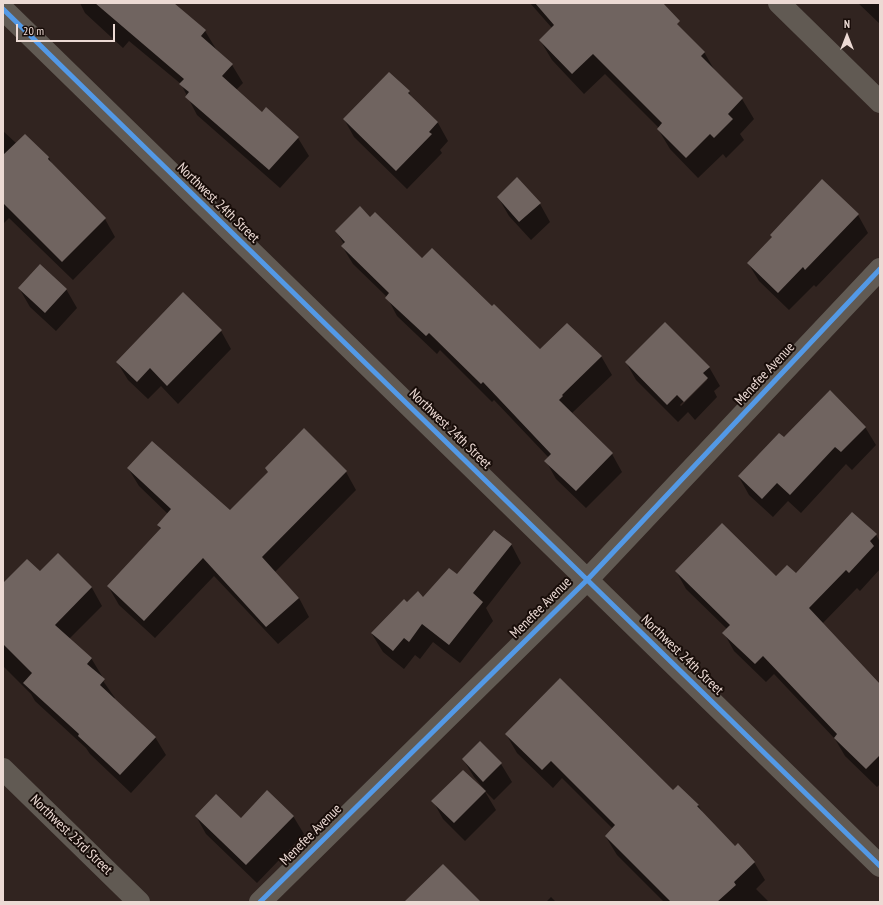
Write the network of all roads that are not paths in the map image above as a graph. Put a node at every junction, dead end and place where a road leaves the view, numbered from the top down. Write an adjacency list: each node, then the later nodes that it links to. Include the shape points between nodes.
1 (779, 3): 3 (street)
2 (3, 10): 5 (street, Northwest 24th Street)
3 (880, 102)
4 (880, 269): 5 (street, Menefee Avenue)
5 (587, 580): 7 (street, Northwest 24th Street); 9 (street, Menefee Avenue)
6 (3, 769): 8 (street, Northwest 23rd Street)
7 (880, 866)
8 (139, 902)
9 (260, 902)

